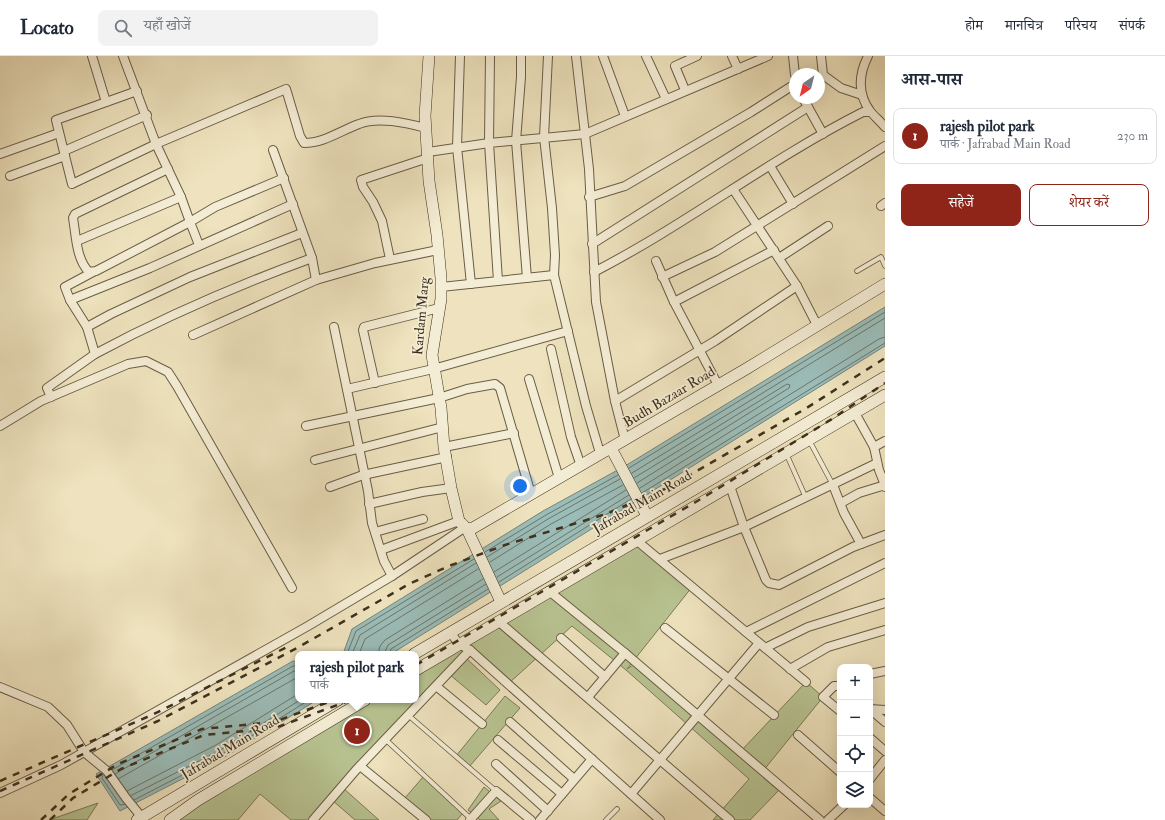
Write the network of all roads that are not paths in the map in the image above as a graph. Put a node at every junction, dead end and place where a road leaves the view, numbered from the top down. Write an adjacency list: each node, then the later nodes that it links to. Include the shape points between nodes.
1 (92, 56): 24 (street)
2 (124, 56): 21 (street)
3 (429, 56): 31 (main road, Kardam Marg)
4 (460, 56): 40 (street)
5 (490, 56): 37 (street)
6 (521, 56): 36 (street)
7 (548, 56): 35 (street)
8 (576, 56): 33 (street)
9 (604, 56): 29 (street)
10 (646, 56): 23 (street)
11 (695, 56): 20 (street, via 675,66)
12 (732, 56): 18 (street)
13 (768, 56): 18 (street)
14 (792, 56): 17 (street)
15 (821, 56): 22 (street, via 823,75 841,88)
16 (868, 56): 22 (street, via 861,75)
17 (794, 68)
18 (738, 69): 20 (street)
19 (789, 88): 51 (street, via 625,186)
20 (686, 90): 23 (street)
21 (137, 91): 24 (street); 28 (street)
22 (862, 95): 27 (street)
23 (666, 99): 29 (street)
24 (106, 102): 32 (street, via 56,120)
25 (806, 104): 26 (street)
26 (808, 107): 34 (street); 59 (street)
27 (870, 112): 30 (street); 34 (street, via 863,112)
28 (146, 115): 38 (street); 43 (street)
29 (625, 116): 33 (street)
30 (885, 127)
31 (426, 128): 38 (street, via 396,122 368,122 360,123 316,143 304,143 286,89); 44 (main road, Kardam Marg)
32 (59, 133): 42 (street); 43 (street)
33 (585, 134): 35 (street); 51 (street)
34 (823, 134): 45 (street)
35 (544, 137): 36 (street); 71 (street, via 552,208)
36 (516, 141): 37 (street); 73 (street)
37 (489, 143): 40 (street); 75 (street)
38 (156, 144): 43 (street, via 72,184); 46 (street)
39 (885, 146): 53 (street)
40 (458, 147): 44 (street); 76 (street)
41 (273, 150): 48 (street)
42 (0, 154)
43 (64, 154): 47 (street)
44 (428, 155): 61 (main road, Kardam Marg, via 428,181 438,235); 65 (street, via 361,180 382,221)
45 (770, 166): 49 (street); 53 (street)
46 (168, 169): 50 (street); 58 (street, via 75,214 73,218)
47 (10, 176)
48 (284, 178): 52 (street); 54 (street, via 215,207)
49 (733, 189): 55 (street); 70 (street, via 668,231)
50 (181, 197): 54 (street); 58 (street)
51 (589, 197): 59 (street)
52 (293, 204): 57 (street); 60 (street)
53 (793, 204): 55 (street)
54 (190, 222): 60 (street); 69 (street)
55 (757, 225): 62 (street); 72 (street, via 715,252)
56 (828, 226): 64 (street)
57 (302, 233): 63 (street); 84 (street, via 190,277)
58 (77, 241): 69 (street, via 83,264 89,272)
59 (592, 244): 70 (street)
60 (199, 246): 80 (street)
61 (438, 250): 65 (street); 79 (main road, Kardam Marg)
62 (774, 250): 64 (street); 81 (street)
63 (312, 258): 74 (street); 90 (street, via 176,314)
64 (779, 258): 78 (street)
65 (390, 259): 74 (street)
66 (656, 261): 72 (street)
67 (885, 266): 68 (lane, via 880,257)
68 (858, 271)
69 (93, 272): 80 (street, via 65,287)
70 (594, 272): 100 (street, via 596,302)
71 (554, 274): 73 (street); 86 (street)
72 (662, 277): 81 (street)
73 (527, 278): 75 (street)
74 (316, 280): 87 (street)
75 (498, 281): 76 (street)
76 (471, 284): 79 (street)
77 (885, 284): 83 (main road, Budh Bazaar Road)
78 (797, 286): 83 (street); 89 (street)
79 (441, 287): 82 (main road, Kardam Marg)
80 (70, 300): 84 (street)
81 (674, 302): 89 (street)
82 (439, 308): 91 (main road, Kardam Marg, via 432,343); 94 (street, via 364,327)
83 (817, 325): 95 (main road, Budh Bazaar Road)
84 (87, 327): 90 (street)
85 (334, 327): 96 (street)
86 (568, 331): 91 (street); 114 (street)
87 (193, 335)
88 (550, 349): 117 (street, via 571,437)
89 (699, 350): 95 (street); 100 (street)
90 (95, 354): 98 (street, via 47,388)
91 (434, 369): 94 (street); 99 (main road, Kardam Marg)
92 (885, 377): 130 (main road, Jafrabad Main Road)
93 (529, 379): 120 (street)
94 (375, 383): 96 (street)
95 (718, 385): 107 (main road, Budh Bazaar Road)
96 (347, 389): 102 (street)
97 (885, 395): 101 (main road)
98 (51, 397): 103 (street); 142 (street, via 128,364 146,361 168,372)
99 (439, 398): 102 (street); 105 (main road, Kardam Marg); 106 (street, via 495,384 500,388)
100 (615, 401): 107 (street)
101 (855, 413): 108 (main road); 110 (street)
102 (352, 417): 104 (street); 111 (street)
103 (0, 426)
104 (306, 426)
105 (443, 427): 111 (street); 113 (main road, Kardam Marg)
106 (514, 433): 113 (street); 126 (street)
107 (625, 440): 112 (main road, Budh Bazaar Road)
108 (809, 440): 115 (main road); 121 (lane)
109 (885, 441): 110 (street)
110 (874, 447): 118 (street)
111 (358, 448): 116 (street); 119 (street)
112 (611, 448): 114 (main road, Budh Bazaar Road); 130 (main road)
113 (445, 452): 119 (street); 125 (main road, Kardam Marg)
114 (600, 453): 117 (main road, Budh Bazaar Road)
115 (786, 453): 123 (main road); 127 (lane)
116 (315, 460)
117 (581, 466): 120 (main road, Budh Bazaar Road)
118 (880, 467): 121 (street); 124 (street)
119 (363, 475): 122 (street); 129 (street)
120 (559, 478): 126 (main road, Budh Bazaar Road)
121 (833, 485): 127 (street); 128 (street)
122 (330, 486)
123 (730, 486): 133 (street); 136 (main road)
124 (885, 486): 128 (street, via 859,493)
125 (451, 488): 129 (street); 132 (main road, Kardam Marg)
126 (531, 494): 132 (main road, Budh Bazaar Road, via 473,528)
127 (806, 499): 133 (street)
128 (841, 503): 137 (street)
129 (369, 504): 134 (street)
130 (647, 516): 144 (main road, Jafrabad Main Road)
131 (423, 519): 134 (street)
132 (463, 526): 138 (street); 141 (street); 144 (main road, Kardam Marg)
133 (744, 527): 137 (street, via 766,580 774,585 794,578); 139 (street)
134 (375, 532): 138 (street)
135 (885, 535): 137 (street)
136 (636, 540): 139 (street); 143 (main road)
137 (861, 544)
138 (381, 550): 141 (street)
139 (660, 559): 150 (street)
140 (885, 563): 150 (street)
141 (392, 576): 185 (street)
142 (292, 588)
143 (549, 591): 146 (main road); 156 (street)
144 (501, 602): 149 (main road, Jafrabad Main Road)
145 (885, 603): 153 (street, via 808,627)
146 (498, 621): 152 (main road); 167 (street)
147 (665, 628): 162 (street)
148 (885, 630): 158 (street, via 828,647)
149 (450, 632): 152 (street); 155 (main road, Jafrabad Main Road)
150 (746, 632): 153 (street)
151 (561, 638): 161 (street)
152 (459, 644): 154 (street); 157 (main road)
153 (762, 645): 158 (street); 162 (street)
154 (470, 650): 164 (street); 186 (street)
155 (419, 651)
156 (625, 653): 161 (street); 175 (street)
157 (419, 668)
158 (790, 669): 163 (street)
159 (885, 671): 160 (street)
160 (873, 673)
161 (605, 677): 167 (street)
162 (728, 679): 175 (street); 176 (street)
163 (806, 682)
164 (436, 686): 174 (street); 179 (street)
165 (837, 686): 170 (street, via 823,697)
166 (0, 687): 185 (street, via 48,707 67,725)
167 (588, 697): 187 (street)
168 (333, 703): 203 (main road, Jafrabad Main Road)
169 (360, 703): 204 (main road, Jafrabad Main Road, via 198,800)
170 (837, 709)
171 (873, 709): 172 (street)
172 (885, 710)
173 (873, 712): 178 (street)
174 (408, 715): 181 (street); 194 (lane)
175 (697, 715): 187 (street); 213 (street)
176 (774, 716)
177 (510, 722): 193 (street)
178 (885, 722)
179 (482, 724)
180 (798, 736): 191 (street)
181 (386, 739): 190 (street); 207 (lane)
182 (498, 740): 196 (street)
183 (873, 741): 184 (street)
184 (885, 751)
185 (84, 752): 195 (street); 203 (street, via 107,771)
186 (592, 759): 193 (street); 197 (street)
187 (660, 759): 197 (street); 212 (street)
188 (885, 760): 192 (street)
189 (496, 764): 201 (street)
190 (360, 766): 205 (street); 206 (street)
191 (837, 769)
192 (873, 775)
193 (574, 779): 196 (street)
194 (496, 791): 207 (street); 208 (street)
195 (0, 793)
196 (562, 794): 201 (street)
197 (631, 794): 211 (street)
198 (873, 801): 202 (street)
199 (841, 808): 214 (street)
200 (617, 809): 210 (lane)
201 (548, 811): 209 (street)
202 (885, 811)
203 (141, 819)
204 (170, 820)
205 (313, 820)
206 (426, 820)
207 (471, 820)
208 (531, 820)
209 (540, 820)
210 (606, 820)
211 (660, 820)
212 (730, 820)
213 (820, 820)
214 (828, 820)

